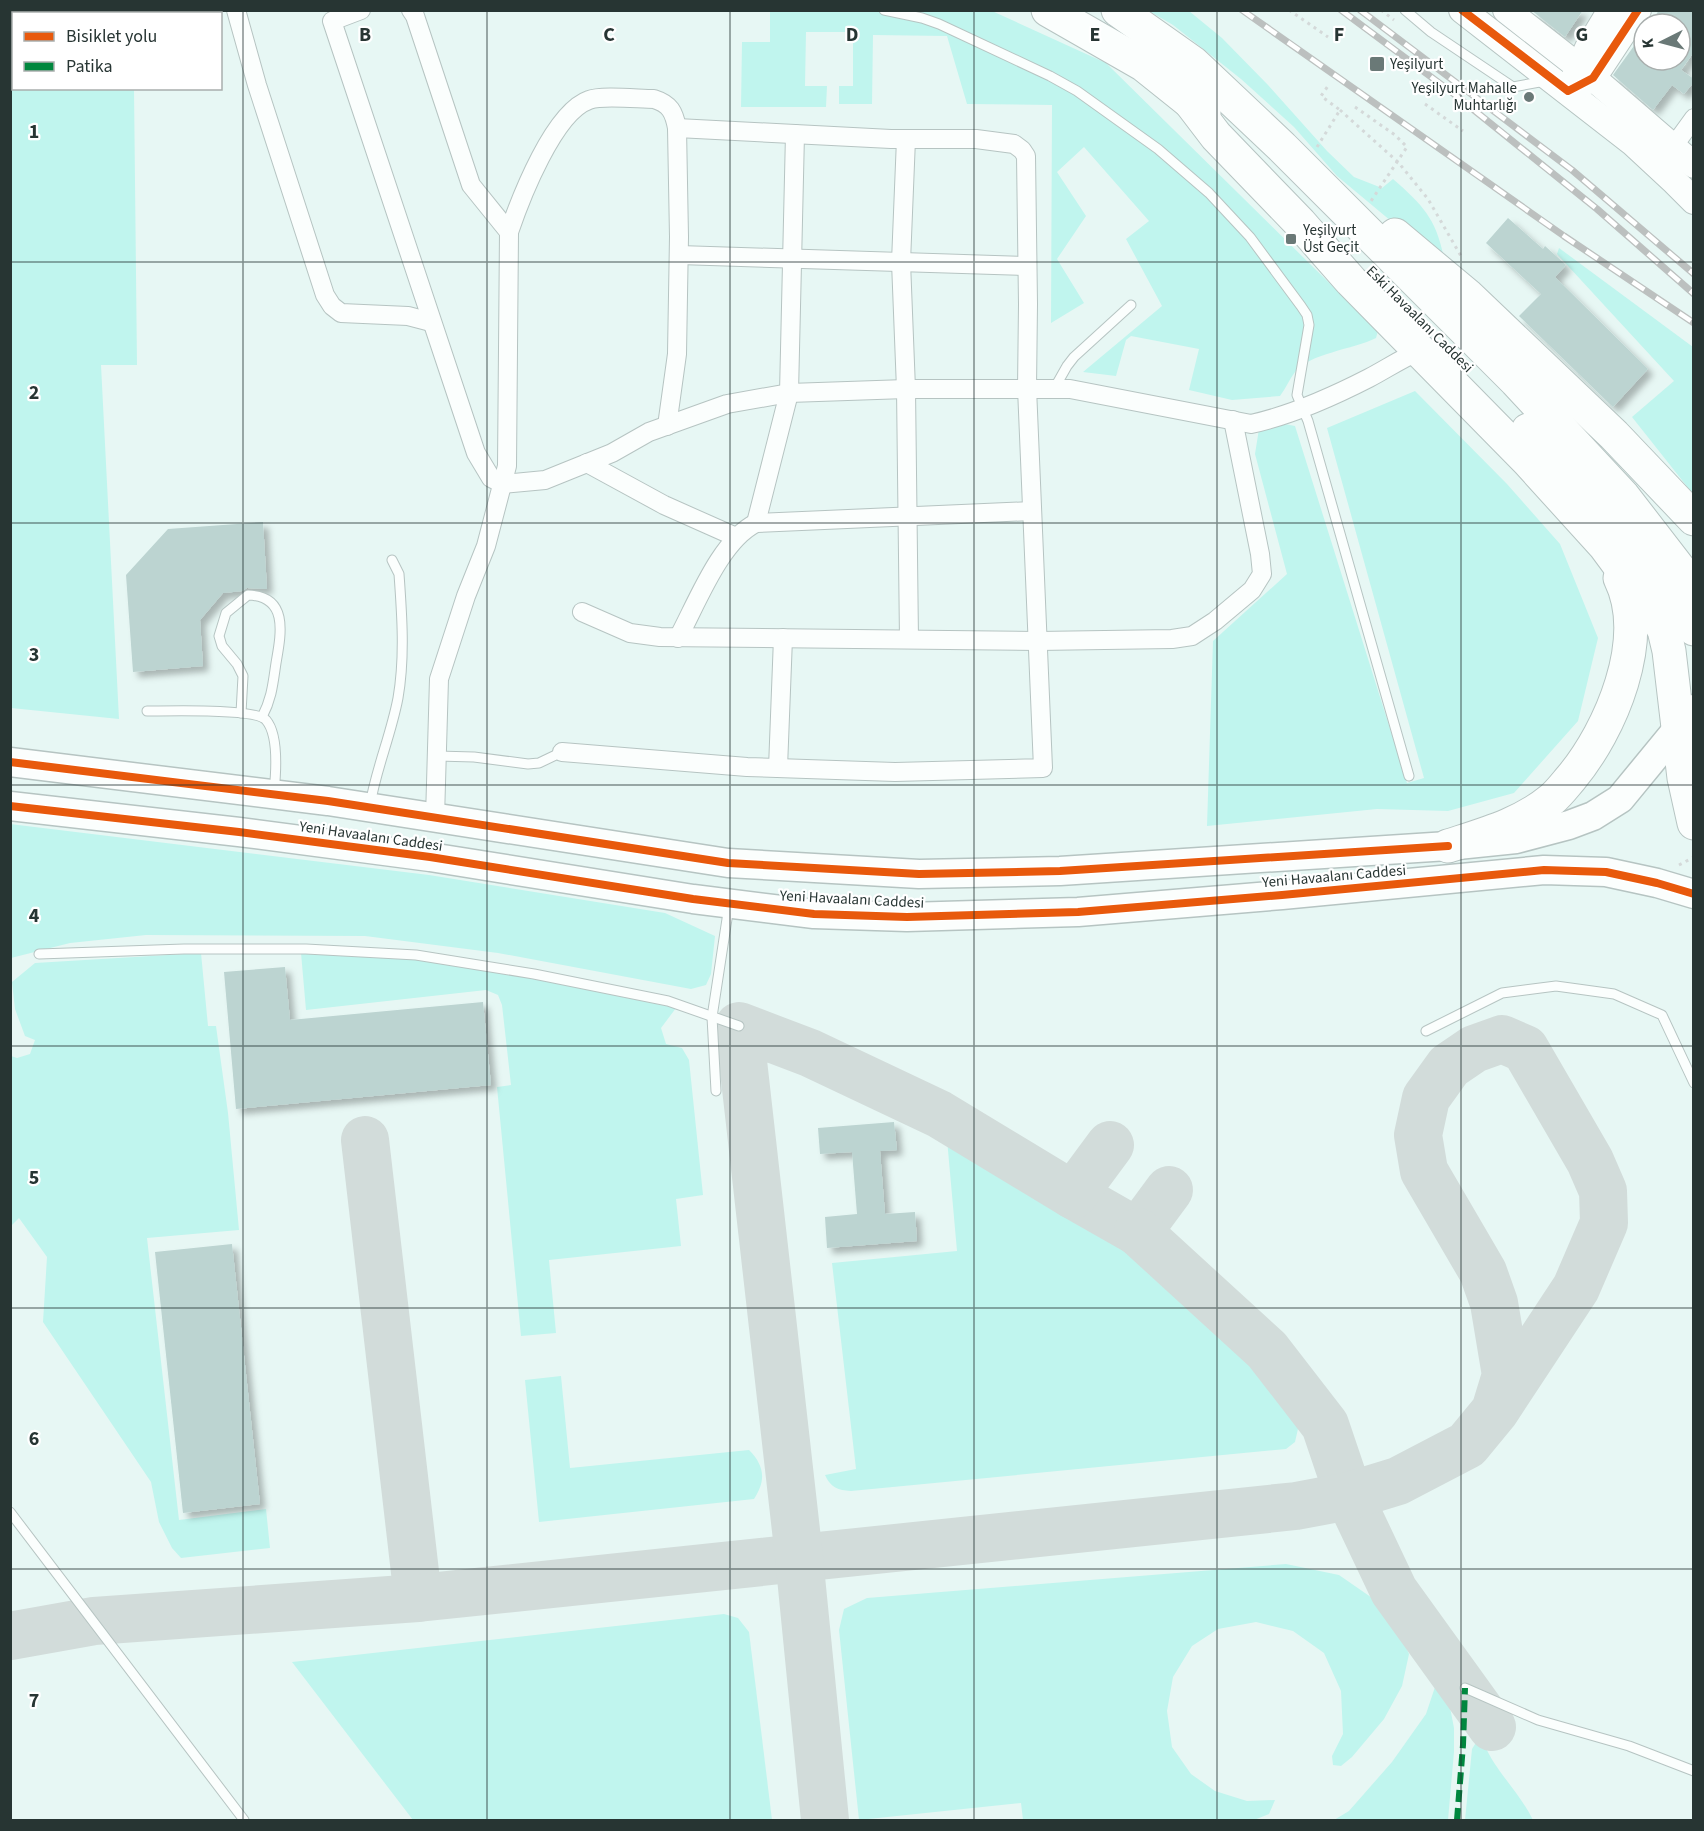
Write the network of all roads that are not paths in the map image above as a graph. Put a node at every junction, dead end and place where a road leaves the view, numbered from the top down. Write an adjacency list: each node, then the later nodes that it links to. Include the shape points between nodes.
1 (236, 10): 29 (street, via 325,295 342,313 408,316)
2 (411, 10): 23 (street, via 471,185)
3 (884, 10): 35 (lane, via 939,24 1077,91 1158,149 1209,193 1250,237 1307,315 1309,325 1297,395)
4 (1048, 10): 15 (highway, Eski Havaalanı Caddesi, via 1143,65)
5 (1118, 10): 12 (highway, Eski Havaalanı Caddesi)
6 (1405, 10): 14 (lane, via 1513,87)
7 (1462, 10): 14 (main road)
8 (1506, 10): 13 (main road)
9 (1611, 10): 13 (main road, via 1588,48)
10 (1638, 10): 13 (main road)
11 (358, 11): 29 (street, via 332,21)
12 (1193, 63): 42 (highway, via 1244,94 1411,249 1468,296 1614,435); 47 (highway, Eski Havaalanı Caddesi, via 1282,147 1582,450 1623,495)
13 (1586, 73): 14 (main road); 20 (main road)
14 (1560, 85): 22 (main road, via 1633,143)
15 (1187, 98): 30 (highway, via 1216,136); 49 (highway, Eski Havaalanı Caddesi, via 1261,159 1569,471 1646,561)
16 (1694, 118): 20 (street)
17 (677, 128): 18 (street); 23 (street, via 672,109 654,99 591,99 578,105 538,164); 24 (street)
18 (795, 134): 19 (street); 25 (street)
19 (906, 139): 26 (street); 27 (street, via 987,140 1008,142 1022,150 1026,156)
20 (1673, 147): 21 (main road)
21 (1694, 165)
22 (1694, 201)
23 (509, 232): 39 (street, via 507,466)
24 (678, 255): 25 (street); 37 (street, via 676,354)
25 (792, 258): 26 (street); 34 (street)
26 (901, 262): 27 (street); 32 (street)
27 (1027, 266): 31 (street)
28 (1131, 305): 33 (lane, via 1074,357)
29 (431, 322): 39 (street, via 476,453 491,478)
30 (1419, 351): 35 (street); 45 (highway)
31 (1027, 388): 32 (street); 33 (street); 40 (street)
32 (906, 389): 34 (street); 41 (street)
33 (1054, 389): 36 (street)
34 (789, 393): 37 (street, via 727,404); 43 (street)
35 (1302, 408): 36 (street, via 1251,424); 62 (lane)
36 (1233, 420): 53 (street, via 1261,561 1262,574 1252,590 1192,636)
37 (667, 426): 38 (street)
38 (587, 463): 39 (street, via 545,480); 44 (street, via 664,506)
39 (503, 484): 59 (street, via 479,567 439,679)
40 (1032, 511): 41 (street); 53 (street)
41 (908, 517): 43 (street); 52 (street)
42 (1694, 519)
43 (756, 523): 44 (street)
44 (736, 537): 50 (street)
45 (1605, 546): 57 (highway, via 1664,630); 70 (highway, via 1623,584 1631,619 1627,665 1609,718 1587,758 1554,798 1515,823)
46 (392, 560): 66 (lane, via 399,574 402,672)
47 (1694, 588)
48 (582, 612): 50 (street, via 630,633)
49 (1694, 629)
50 (678, 638): 51 (street)
51 (783, 638): 52 (street); 61 (street)
52 (909, 639): 53 (street)
53 (1038, 641): 61 (street, via 1043,768 895,772)
54 (147, 711): 55 (lane)
55 (241, 713): 56 (lane); 56 (lane, via 243,676 222,646 220,629 226,613 248,595 260,595 275,606 282,633 273,690)
56 (262, 717): 64 (lane, via 269,725 275,753)
57 (1686, 719): 68 (highway, via 1684,778); 70 (main road, Yeni Havaalanı Caddesi, via 1620,799 1593,816 1516,839)
58 (562, 752): 59 (lane, via 528,764); 61 (street)
59 (436, 756): 67 (street)
60 (10, 762): 63 (main road, Yeni Havaalanı Caddesi)
61 (778, 768)
62 (1409, 776)
63 (246, 790): 64 (main road, Yeni Havaalanı Caddesi); 69 (main road)
64 (274, 794): 66 (main road, Yeni Havaalanı Caddesi)
65 (10, 806): 69 (main road, Yeni Havaalanı Caddesi)
66 (369, 807): 67 (main road, Yeni Havaalanı Caddesi)
67 (435, 818): 70 (main road, Yeni Havaalanı Caddesi, via 728,863 919,874 1060,871); 71 (main road)
68 (1694, 823)
69 (239, 832): 71 (main road, Yeni Havaalanı Caddesi)
70 (1448, 846)
71 (430, 857): 73 (main road, Yeni Havaalanı Caddesi)
72 (1694, 894): 73 (main road, Yeni Havaalanı Caddesi, via 1606,872 1544,870 1067,913 895,917 814,914)
73 (730, 903): 75 (lane)
74 (39, 954): 75 (lane, via 306,949 416,955 657,999)
75 (712, 1017): 76 (lane); 79 (lane)
76 (739, 1026)
77 (1426, 1031): 78 (lane, via 1502,993 1556,986 1614,994 1662,1015)
78 (1694, 1083)
79 (716, 1091)
80 (10, 1512): 83 (lane)
81 (1465, 1688): 82 (lane, via 1538,1720 1629,1746)
82 (1694, 1771)
83 (244, 1821)

